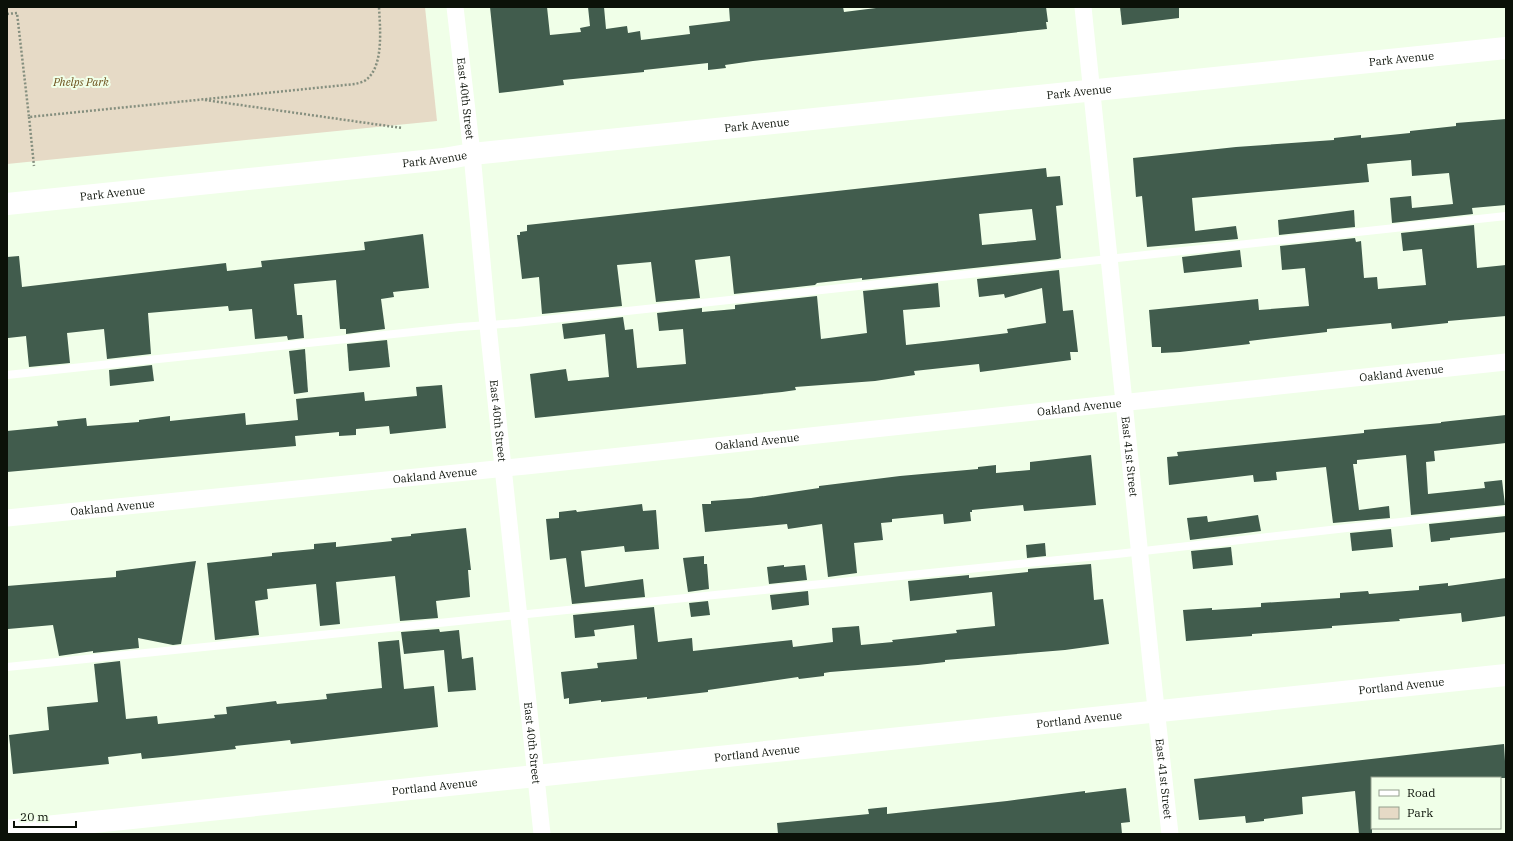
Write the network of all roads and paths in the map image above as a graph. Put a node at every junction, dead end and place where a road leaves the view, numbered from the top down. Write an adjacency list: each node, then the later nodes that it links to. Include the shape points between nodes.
1 (379, 7): 7 (path, via 378,58 375,71 366,80 355,84)
2 (455, 7): 10 (street, East 40th Street)
3 (1084, 7): 6 (street, East 41st Street)
4 (7, 14): 8 (path, via 17,13)
5 (1506, 48): 6 (street, Park Avenue)
6 (1092, 90): 10 (street, Park Avenue); 14 (street, East 41st Street)
7 (200, 99): 8 (path); 9 (path)
8 (29, 117): 11 (path)
9 (402, 128)
10 (472, 154): 12 (street, Park Avenue, via 442,160); 15 (street, East 40th Street)
11 (34, 166)
12 (7, 204)
13 (1506, 216): 14 (lane)
14 (1110, 258): 15 (lane); 18 (street, East 41st Street)
15 (488, 326): 17 (lane); 19 (street, East 40th Street)
16 (1506, 362): 18 (street, Oakland Avenue)
17 (7, 375)
18 (1124, 403): 19 (street, Oakland Avenue); 22 (street, East 41st Street)
19 (502, 468): 21 (street, Oakland Avenue); 23 (street, East 40th Street)
20 (1506, 510): 22 (lane)
21 (7, 518)
22 (1140, 551): 23 (lane); 26 (street, East 41st Street)
23 (519, 614): 24 (lane); 27 (street, East 40th Street)
24 (7, 667)
25 (1506, 675): 26 (street, Portland Avenue)
26 (1156, 712): 27 (street, Portland Avenue); 30 (street, East 41st Street)
27 (536, 775): 28 (street, Portland Avenue); 29 (street, East 40th Street)
28 (7, 831)
29 (542, 834)
30 (1170, 834)

